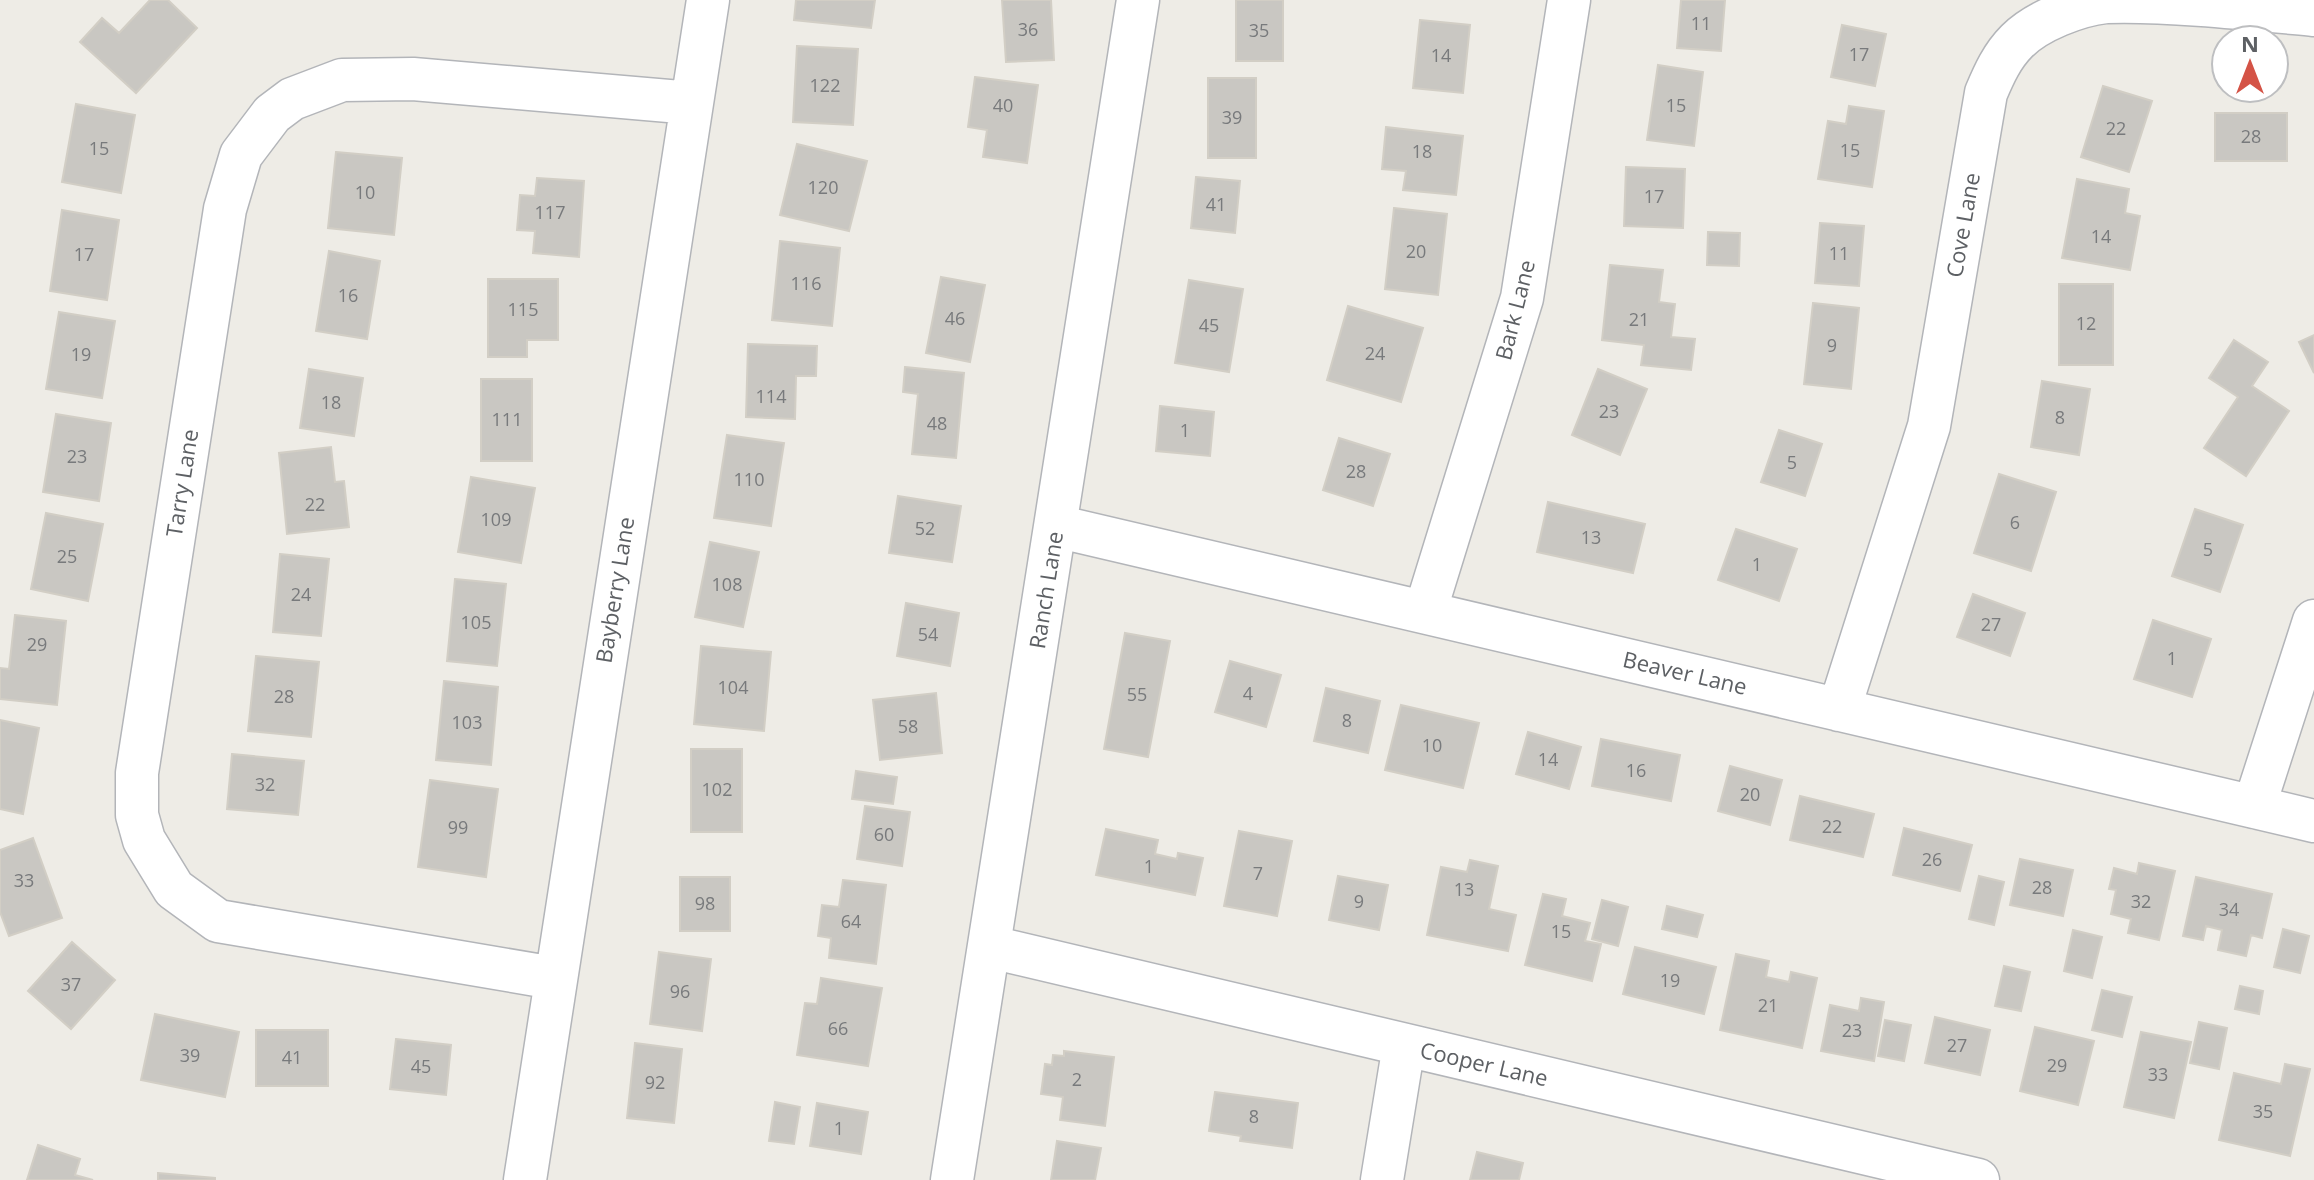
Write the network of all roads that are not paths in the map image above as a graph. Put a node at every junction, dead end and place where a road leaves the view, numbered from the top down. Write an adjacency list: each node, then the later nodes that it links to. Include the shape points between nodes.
1 (708, 0): 5 (street, Bayberry Lane)
2 (1138, 0): 6 (street, Ranch Lane)
3 (1569, 0): 7 (street, Bark Lane, via 1522,298)
4 (2314, 15): 9 (street, Cove Lane, via 2105,2 2059,14 2018,39 2001,59 1986,93 1929,426)
5 (692, 103): 13 (street, Bayberry Lane); 13 (street, Tarry Lane, via 413,79 342,80 292,99 272,114 241,155 225,209 137,773 137,815 144,840 174,889 218,921)
6 (1056, 526): 7 (street, Beaver Lane); 12 (street, Ranch Lane)
7 (1425, 612): 9 (street, Beaver Lane)
8 (2314, 621): 10 (street)
9 (1839, 710): 10 (street, Beaver Lane)
10 (2254, 807): 11 (street, Beaver Lane)
11 (2314, 821)
12 (991, 947): 14 (street, Cooper Lane); 16 (street, Ranch Lane)
13 (554, 978): 15 (street, Bayberry Lane)
14 (1404, 1045): 17 (street); 18 (street, Cooper Lane)
15 (525, 1180)
16 (952, 1180)
17 (1382, 1180)
18 (1978, 1180)

